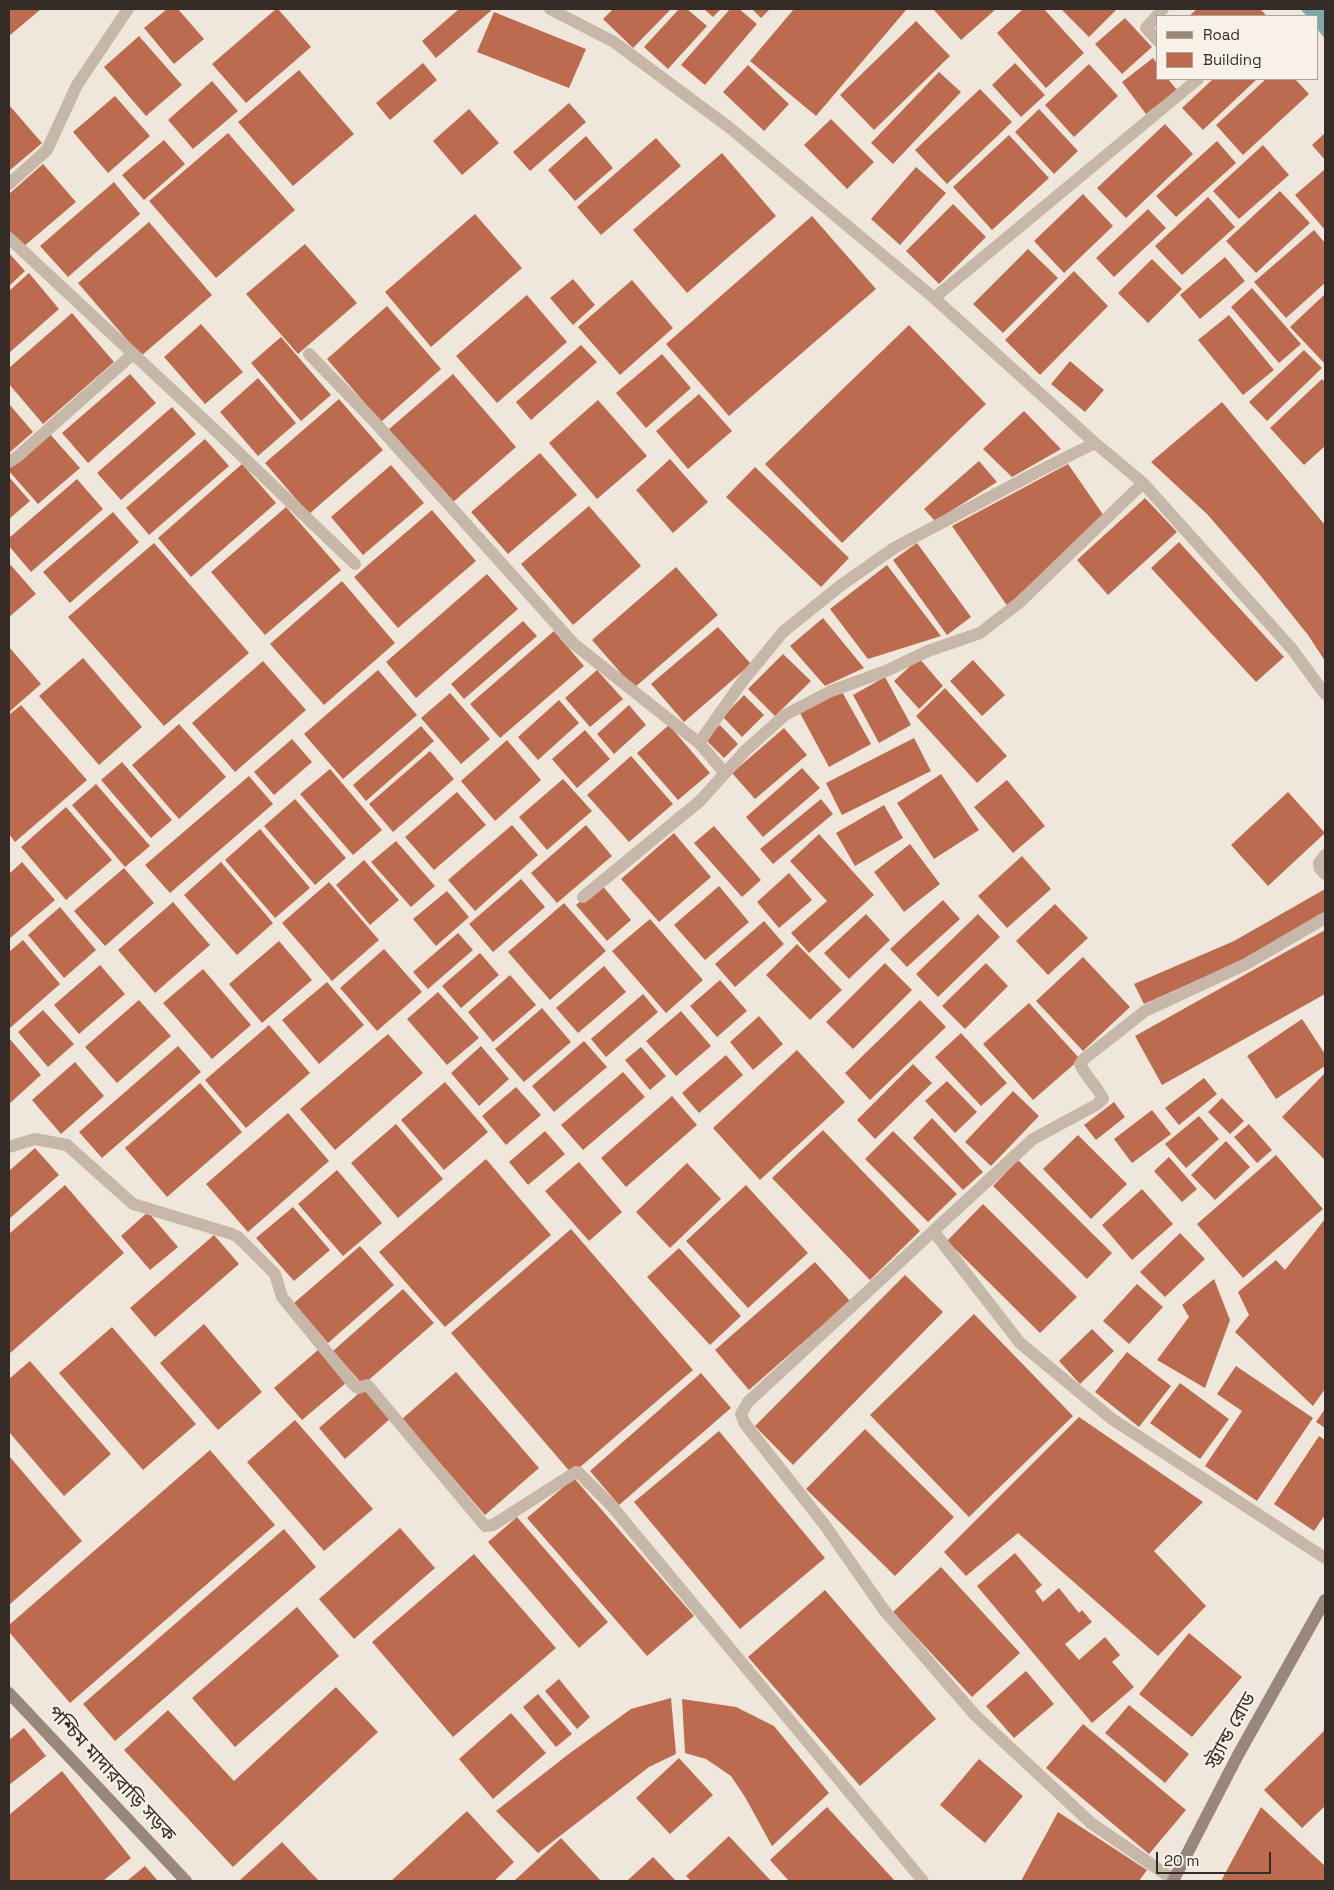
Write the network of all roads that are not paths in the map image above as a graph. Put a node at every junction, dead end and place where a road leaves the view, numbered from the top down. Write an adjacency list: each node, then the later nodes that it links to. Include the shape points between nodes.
1 (128, 9): 6 (street, via 77,85 47,150)
2 (550, 9): 8 (street, via 614,42 730,128)
3 (1156, 17): 4 (street, via 1146,28)
4 (1156, 39)
5 (1195, 80): 8 (street)
6 (9, 184)
7 (9, 238): 9 (street)
8 (934, 298): 11 (street)
9 (133, 354): 12 (street); 14 (street)
10 (309, 354): 16 (street, via 574,644)
11 (1095, 443): 13 (street); 16 (street, via 894,548 840,586 783,632 742,682)
12 (9, 462)
13 (1143, 483): 15 (street, via 1292,649); 17 (street, via 1020,602 980,633 832,690 785,715)
14 (355, 564)
15 (1325, 694)
16 (699, 743): 17 (street)
17 (725, 773): 20 (street, via 700,800)
18 (1325, 855): 19 (street, via 1319,863)
19 (1325, 874)
20 (583, 898)
21 (1325, 918): 23 (street, via 1246,964 1145,1011 1084,1059 1080,1064 1103,1099 1033,1140)
22 (9, 1147): 29 (street, via 35,1139 67,1145 132,1204 238,1237 275,1274 282,1297 353,1384 358,1388 367,1385 370,1388 485,1526 493,1525 576,1472 579,1474 611,1505)
23 (934, 1232): 24 (street, via 1020,1344 1112,1420); 27 (street, via 748,1402 741,1414 745,1424 824,1524 884,1610 974,1714 1091,1823)
24 (1325, 1558)
25 (1325, 1600): 27 (main road, স্ট্র্যান্ড রোড, via 1238,1755)
26 (9, 1693): 28 (main road, পশ্চিম মাদারবাড়ি সড়ক)
27 (1174, 1880)
28 (186, 1881)
29 (923, 1881)

